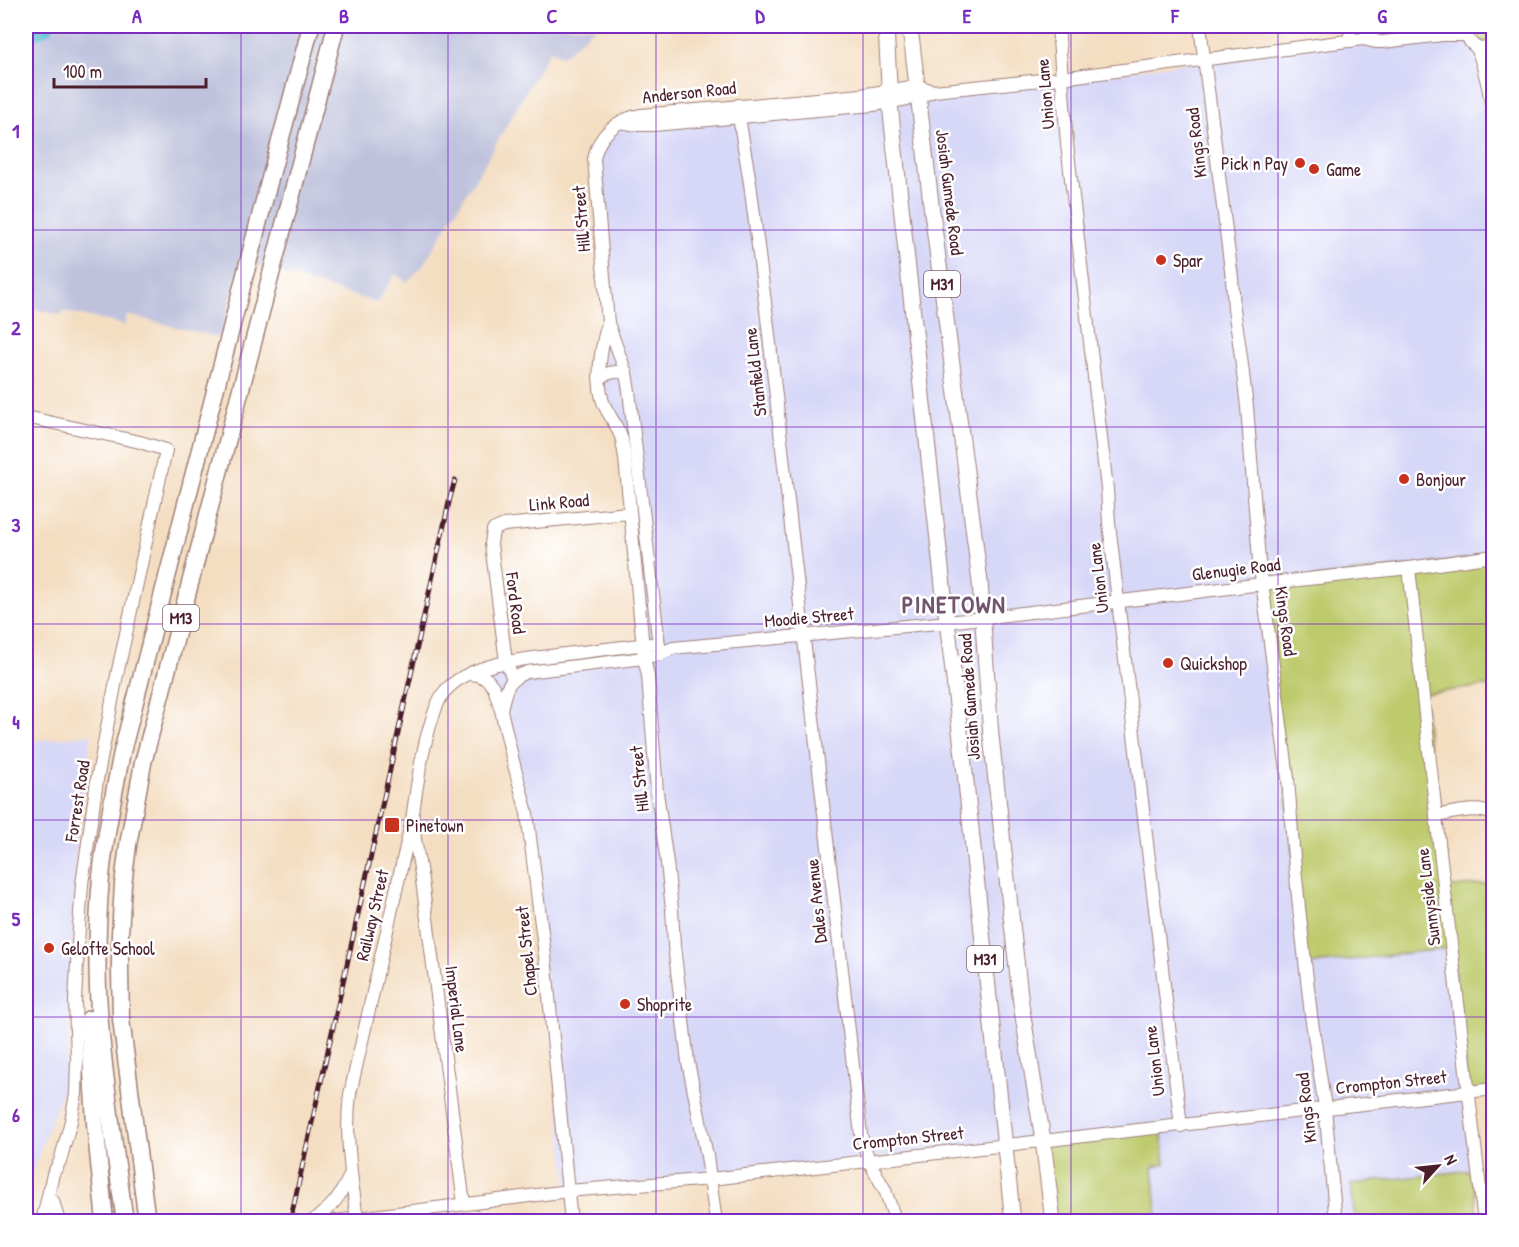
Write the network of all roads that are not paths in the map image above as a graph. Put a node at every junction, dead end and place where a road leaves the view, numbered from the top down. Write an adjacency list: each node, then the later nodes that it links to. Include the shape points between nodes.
1 (311, 26): 46 (highway, M13, via 122,752)
2 (336, 26): 66 (highway, M13, via 143,763 128,844 120,934 121,1019)
3 (886, 26): 17 (main road, Josiah Gumede Road / M31)
4 (909, 26): 16 (main road, Josiah Gumede Road / M31)
5 (1058, 26): 15 (street, Union Lane)
6 (1200, 26): 13 (street, Kings Road)
7 (1349, 26): 10 (street)
8 (1399, 26): 10 (street, Anderson Road, via 1374,30)
9 (1468, 30): 10 (street, Anderson Road, via 1383,42); 12 (street, via 1472,44)
10 (1357, 40): 13 (street, Anderson Road)
11 (1493, 43): 12 (street); 14 (street)
12 (1477, 47): 19 (street)
13 (1204, 60): 15 (street, Anderson Road); 32 (street, Kings Road, via 1245,388)
14 (1494, 65)
15 (1061, 78): 16 (street, Anderson Road); 33 (street, Union Lane)
16 (918, 92): 17 (street, Anderson Road); 34 (main road, Josiah Gumede Road / M31)
17 (890, 96): 18 (street, Anderson Road); 35 (main road, Josiah Gumede Road / M31)
18 (739, 111): 20 (street, Anderson Road, via 641,115); 36 (street, Stanfield Lane)
19 (1493, 114): 21 (street)
20 (621, 122): 22 (street, Hill Street, via 598,143 594,159)
21 (1494, 126)
22 (608, 323): 23 (street, Hill Street); 24 (street, Hill Street)
23 (626, 373): 24 (street, via 612,372); 37 (street, Hill Street)
24 (599, 378): 28 (street, Hill Street, via 603,402 622,440)
25 (26, 417): 26 (street)
26 (140, 442): 27 (street, via 151,454); 27 (street, Forrest Road, via 166,450)
27 (160, 479): 57 (street, Forrest Road, via 97,780 82,884 75,1001 76,1094 60,1161 53,1174)
28 (629, 513): 29 (street, Link Road, via 504,525); 38 (street, Hill Street)
29 (493, 530): 39 (street, Ford Road, via 491,544)
30 (1494, 556): 31 (street, Glenugie Road)
31 (1410, 568): 32 (street, Glenugie Road); 44 (street, Sunnyside Lane)
32 (1262, 584): 33 (street, Glenugie Road); 49 (street, Kings Road)
33 (1118, 601): 34 (street, Glenugie Road); 50 (street, Union Lane)
34 (983, 617): 35 (street, Moodie Street); 51 (main road, Josiah Gumede Road / M31, via 991,736 1022,1004)
35 (948, 622): 36 (street, Moodie Street); 52 (main road, Josiah Gumede Road / M31)
36 (804, 636): 37 (street, Moodie Street); 53 (street, Dales Avenue, via 861,1135)
37 (660, 649): 38 (street, Moodie Street)
38 (644, 651): 39 (street, Moodie Street); 41 (street, Moodie Street, via 533,671); 55 (street, Hill Street, via 685,1039)
39 (506, 662): 40 (street, Railway Street); 41 (street, Ford Road)
40 (470, 674): 42 (street, Chapel Street, via 482,676 490,683); 45 (street, Railway Street, via 445,691 436,707 427,734)
41 (513, 679): 42 (street)
42 (501, 710): 56 (street, Chapel Street, via 527,813 546,956)
43 (1494, 815): 44 (street, via 1478,810)
44 (1436, 816): 48 (street, Sunnyside Lane)
45 (412, 820): 54 (street, Railway Street, via 350,1094); 58 (street, Imperial Lane)
46 (101, 878): 64 (highway, via 94,911 88,991); 65 (highway, M13, via 100,1022)
47 (1494, 1089): 48 (street, Crompton Street)
48 (1468, 1092): 49 (street, Crompton Street); 75 (street, Sunnyside Lane)
49 (1325, 1108): 50 (street, Crompton Street); 74 (street, Kings Road)
50 (1181, 1126): 51 (street, Crompton Street)
51 (1043, 1140): 52 (street, Crompton Street); 73 (main road, Josiah Gumede Road / M31)
52 (1006, 1145): 53 (street, Crompton Street); 72 (main road, Josiah Gumede Road / M31)
53 (869, 1161): 55 (street, Crompton Street); 71 (street, Dales Avenue, via 881,1180)
54 (351, 1173): 59 (street, Railway Street); 67 (street, via 330,1208)
55 (711, 1179): 56 (street, Crompton Street); 70 (street, Hill Street)
56 (568, 1191): 58 (street, Crompton Street); 69 (street, Chapel Street)
57 (50, 1202): 60 (street); 61 (street, Forrest Road); 62 (street, Forrest Road); 63 (street)
58 (464, 1204): 59 (street, Crompton Street)
59 (358, 1220): 68 (street, Crompton Street)
60 (32, 1221)
61 (42, 1221)
62 (50, 1221)
63 (59, 1221)
64 (105, 1221)
65 (125, 1221)
66 (147, 1221)
67 (311, 1221)
68 (327, 1221)
69 (571, 1221)
70 (716, 1221)
71 (896, 1221)
72 (1013, 1221)
73 (1053, 1221)
74 (1336, 1221)
75 (1484, 1221)

